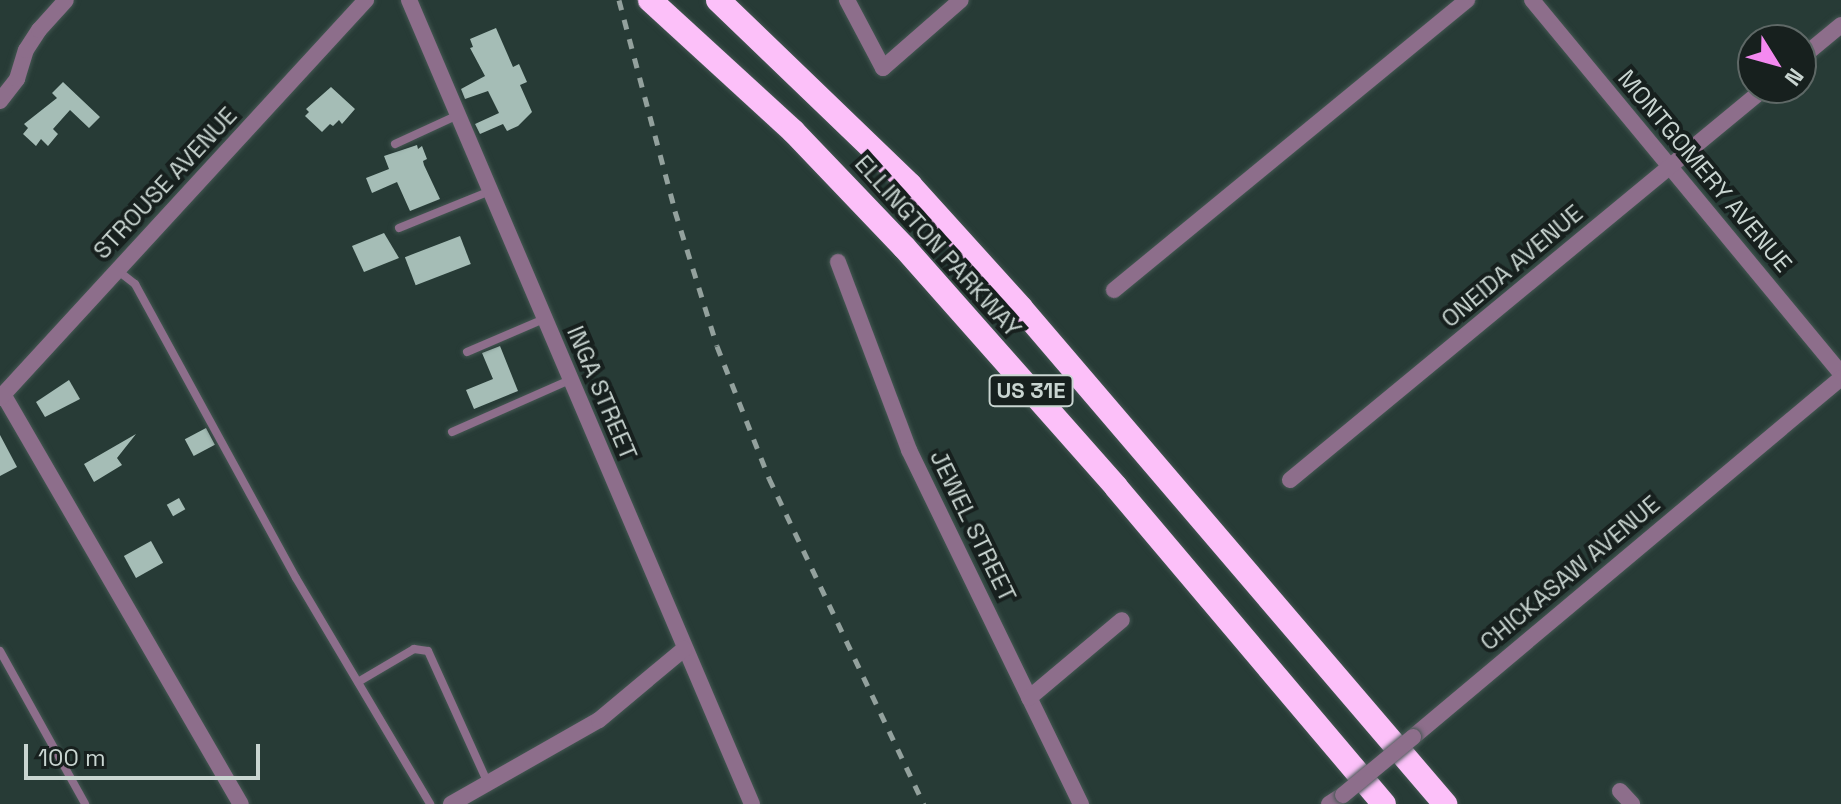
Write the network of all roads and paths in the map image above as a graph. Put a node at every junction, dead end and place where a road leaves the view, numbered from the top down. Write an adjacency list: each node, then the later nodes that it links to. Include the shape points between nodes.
1 (66, 0): 12 (street, via 32,40 17,79)
2 (366, 0): 20 (street, STROUSE AVENUE)
3 (409, 0): 14 (street, INGA STREET)
4 (718, 0): 44 (highway, ELLINGTON PARKWAY / US 31E, via 910,185 1001,285)
5 (847, 0): 6 (street, via 883,68)
6 (961, 0)
7 (1467, 0): 21 (street)
8 (1532, 0): 16 (street, MONTGOMERY AVENUE)
9 (651, 1): 43 (highway, ELLINGTON PARKWAY / US 31E, via 793,131 904,247)
10 (1841, 25): 11 (street)
11 (1817, 45)
12 (0, 101)
13 (1746, 104): 16 (street, ONEIDA AVENUE)
14 (458, 115): 15 (lane); 17 (street, INGA STREET)
15 (395, 144)
16 (1670, 166): 24 (street, MONTGOMERY AVENUE); 28 (street, ONEIDA AVENUE)
17 (490, 191): 18 (lane); 22 (street, INGA STREET)
18 (399, 228)
19 (838, 262): 33 (street, JEWEL STREET, via 909,450)
20 (117, 270): 26 (street, STROUSE AVENUE); 32 (lane, via 135,284)
21 (1114, 290)
22 (544, 319): 23 (lane); 25 (street, INGA STREET)
23 (467, 352)
24 (1841, 375): 36 (street, CHICKASAW AVENUE, bridge)
25 (570, 380): 27 (lane); 30 (street, INGA STREET)
26 (2, 396): 38 (street)
27 (452, 432)
28 (1290, 480)
29 (1122, 620): 33 (street)
30 (684, 649): 34 (street, via 599,720); 41 (street, INGA STREET)
31 (0, 651): 37 (lane)
32 (358, 682): 34 (lane, via 414,649 428,651); 39 (lane)
33 (1029, 698): 42 (street, JEWEL STREET)
34 (488, 783): 40 (street)
35 (1620, 791): 45 (street)
36 (1336, 800)
37 (85, 804)
38 (241, 804)
39 (430, 804)
40 (451, 804)
41 (752, 804)
42 (1081, 804)
43 (1384, 804)
44 (1445, 804)
45 (1632, 804)

